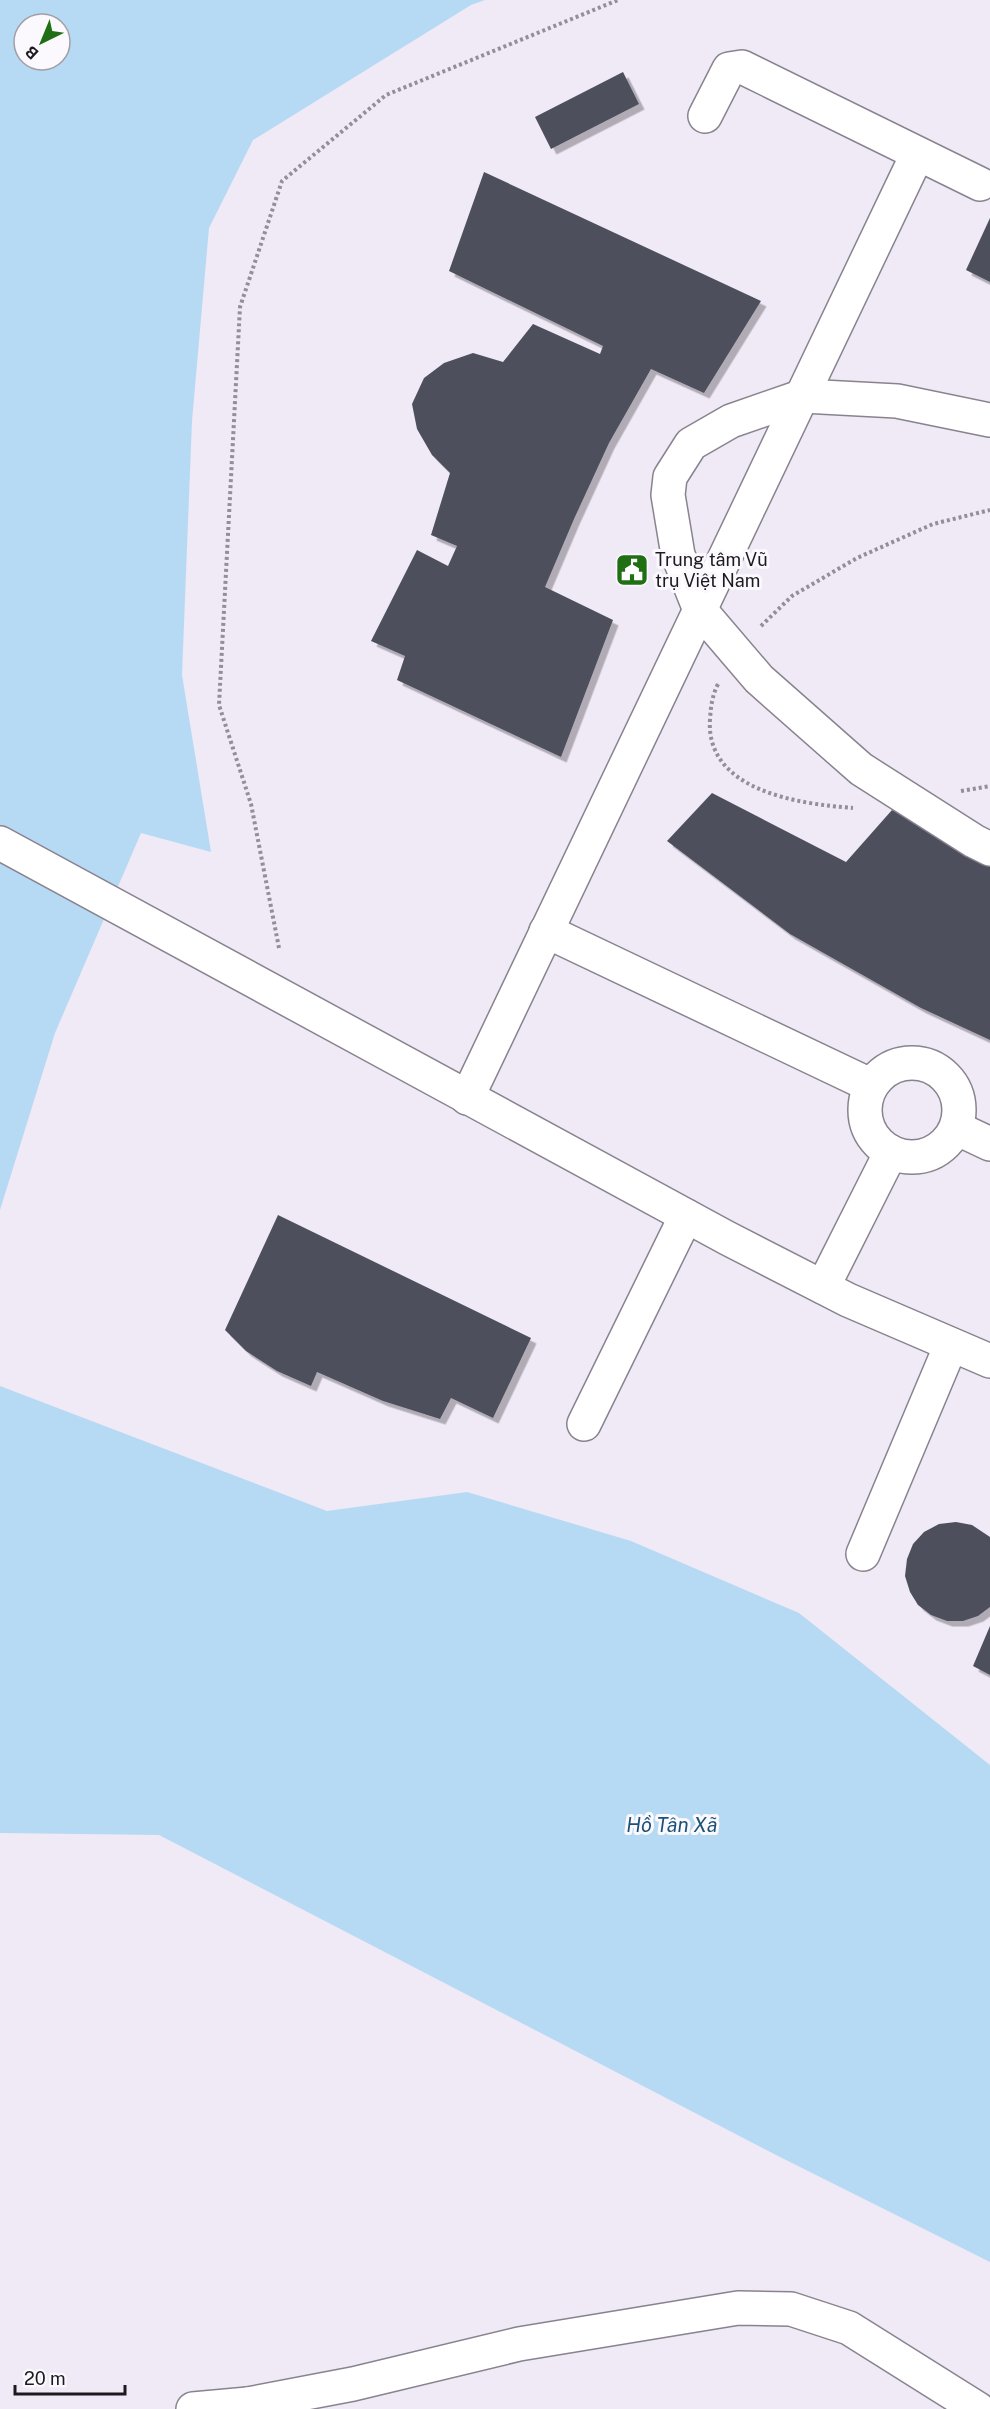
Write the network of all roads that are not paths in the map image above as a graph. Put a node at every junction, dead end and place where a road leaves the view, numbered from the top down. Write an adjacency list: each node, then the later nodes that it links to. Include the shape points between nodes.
1 (705, 116): 2 (street, via 729,69 742,67)
2 (917, 155): 3 (street); 4 (street)
3 (980, 184)
4 (803, 396): 5 (street, via 897,401); 6 (street); 6 (street, via 711,430 691,444 670,477 671,527)
5 (990, 420)
6 (700, 610): 8 (street, via 759,679 861,769); 9 (street)
7 (0, 843): 11 (street)
8 (990, 849)
9 (546, 931): 10 (street); 11 (street)
10 (870, 1085): 12 (street, via 891,1066 919,1062 933,1067 945,1075 958,1100); 14 (street, via 864,1115 878,1143)
11 (467, 1098): 15 (street)
12 (956, 1128): 13 (street); 14 (street, via 936,1151 921,1157)
13 (990, 1144)
14 (891, 1152): 16 (street)
15 (686, 1216): 16 (street); 19 (street)
16 (824, 1287): 17 (street)
17 (951, 1345): 18 (street); 20 (street)
18 (990, 1361)
19 (584, 1424)
20 (863, 1554)
21 (251, 2407): 22 (street); 23 (street, via 519,2344 738,2308 792,2309 849,2328)
22 (193, 2409)
23 (978, 2409)

